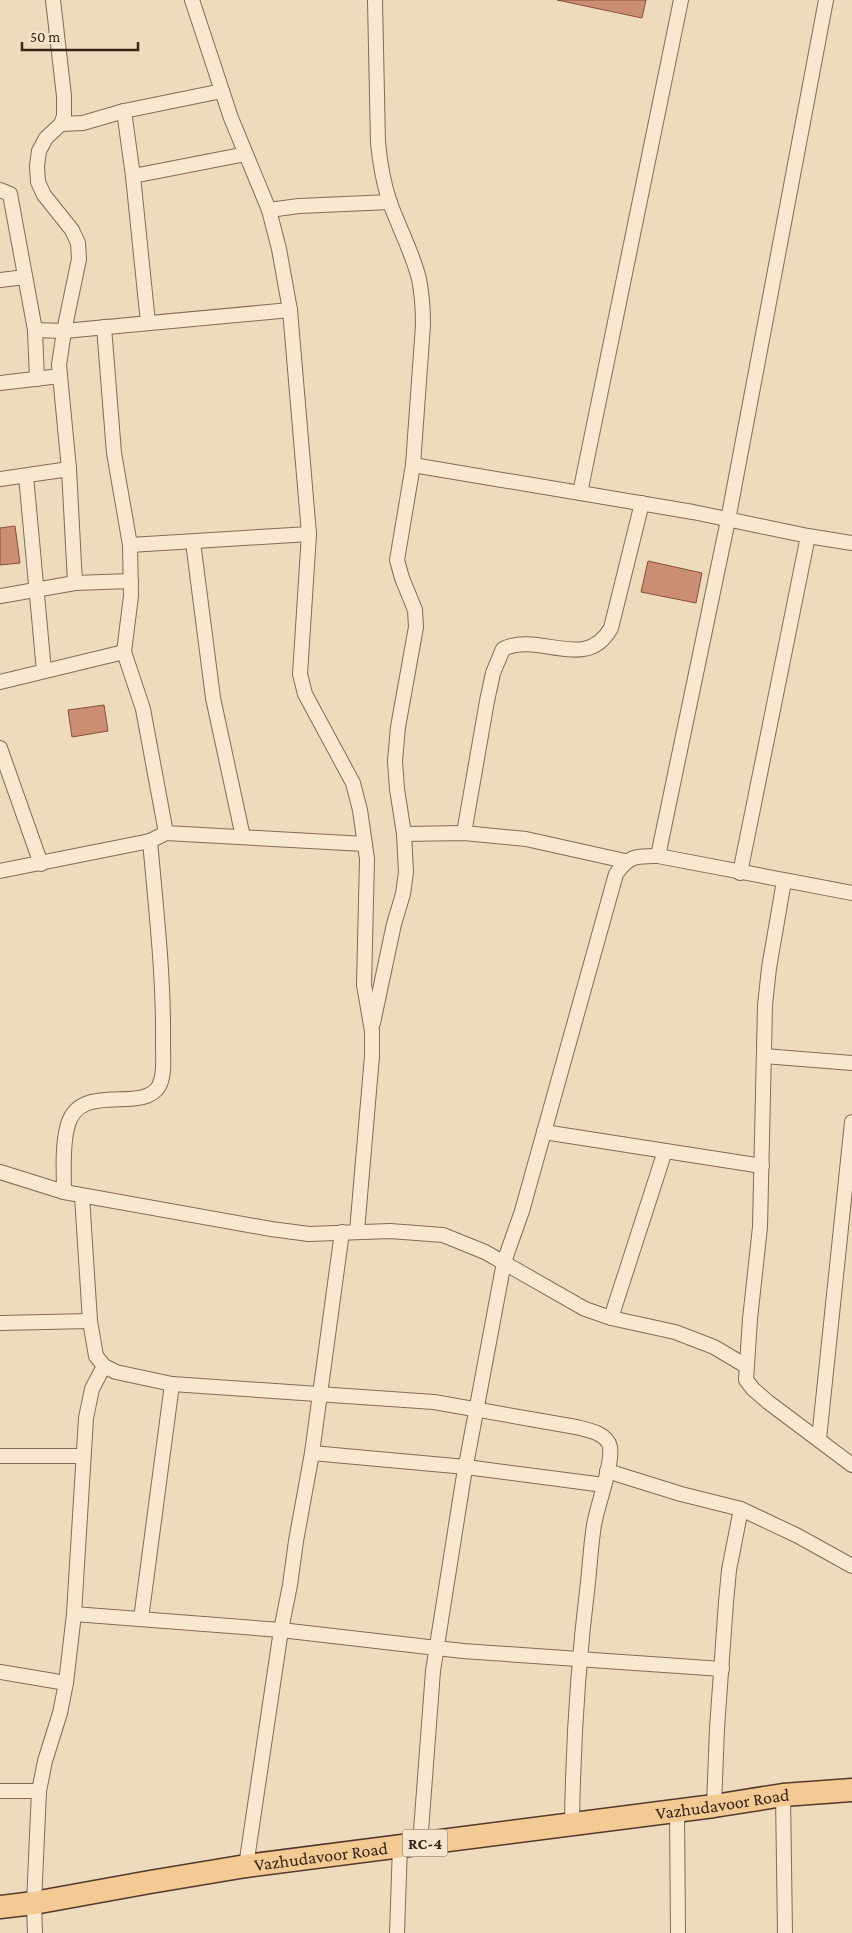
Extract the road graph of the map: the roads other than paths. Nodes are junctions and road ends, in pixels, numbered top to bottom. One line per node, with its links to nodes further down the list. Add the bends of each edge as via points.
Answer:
1 (53, 0): 8 (street, via 64,96)
2 (192, 0): 6 (street)
3 (374, 0): 12 (street, via 378,143)
4 (681, 0): 28 (street)
5 (826, 0): 30 (street)
6 (222, 91): 7 (street); 9 (street)
7 (124, 111): 8 (street); 10 (street)
8 (62, 124): 20 (street, via 46,138 39,151 37,166 38,182 44,195 72,230 78,243 79,259)
9 (246, 154): 10 (street); 13 (street)
10 (133, 176): 17 (street)
11 (0, 190): 14 (street, via 10,194)
12 (390, 202): 13 (street); 24 (street, via 419,279 422,304)
13 (269, 210): 16 (street)
14 (25, 277): 15 (street); 19 (street)
15 (0, 280)
16 (290, 310): 17 (street); 31 (street)
17 (148, 323): 18 (street)
18 (104, 327): 20 (street); 35 (street, via 114,453)
19 (35, 330): 20 (street); 22 (street)
20 (64, 331): 21 (street)
21 (60, 376): 22 (street); 25 (street)
22 (37, 379): 23 (street)
23 (0, 383)
24 (413, 465): 28 (street); 46 (street, via 397,560 415,610 416,627 398,727 396,761)
25 (69, 469): 26 (street); 37 (street)
26 (26, 476): 27 (street); 38 (street)
27 (0, 479)
28 (580, 493): 29 (street)
29 (642, 503): 30 (street); 45 (street, via 611,628 605,639 586,649 570,650 524,643 502,649 487,700)
30 (728, 520): 32 (street); 50 (street)
31 (309, 534): 33 (street); 49 (street, via 300,674 305,694 353,783)
32 (808, 536): 34 (street); 54 (street)
33 (193, 542): 35 (street); 47 (street, via 213,698)
34 (852, 543)
35 (130, 546): 36 (street)
36 (131, 581): 37 (street); 40 (street)
37 (75, 582): 38 (street)
38 (36, 590): 39 (street); 41 (street)
39 (0, 596)
40 (124, 652): 41 (street); 44 (street, via 143,708)
41 (44, 671): 42 (street)
42 (0, 682)
43 (0, 748): 52 (street)
44 (166, 833): 47 (street); 48 (street)
45 (464, 833): 46 (street); 51 (street, via 526,839)
46 (404, 834): 57 (street, via 406,872 403,894)
47 (242, 837): 49 (street)
48 (150, 842): 52 (street); 65 (street, via 163,1010 163,1068 159,1086 153,1093 136,1098 92,1101 77,1109 67,1127)
49 (365, 844): 57 (street, via 364,985)
50 (658, 856): 51 (street, via 639,856); 54 (street)
51 (625, 861): 61 (street, via 616,874)
52 (41, 864): 53 (street)
53 (0, 871)
54 (740, 873): 55 (street)
55 (784, 881): 56 (street); 58 (street, via 769,968)
56 (852, 893)
57 (372, 1031): 67 (street)
58 (764, 1056): 59 (street); 63 (street)
59 (852, 1063)
60 (852, 1122): 78 (street)
61 (544, 1132): 62 (street); 69 (street)
62 (665, 1151): 63 (street); 70 (street)
63 (762, 1166): 74 (street, via 760,1227)
64 (0, 1172): 65 (street)
65 (64, 1192): 66 (street)
66 (82, 1196): 68 (street, via 271,1230 309,1234); 71 (street)
67 (357, 1231): 68 (street); 69 (street, via 442,1235)
68 (342, 1232): 76 (street)
69 (504, 1262): 70 (street, via 585,1309); 77 (street)
70 (611, 1318): 74 (street, via 675,1332 714,1347)
71 (90, 1321): 72 (street); 73 (street, via 96,1356)
72 (0, 1323)
73 (104, 1366): 75 (street, via 116,1372); 81 (street, via 92,1389)
74 (746, 1366): 78 (street, via 746,1380 753,1389)
75 (172, 1384): 76 (street); 88 (street)
76 (320, 1395): 77 (street, via 353,1395); 79 (street)
77 (477, 1408): 83 (street); 84 (street, via 558,1422 597,1433 609,1442 611,1449)
78 (819, 1439): 82 (street)
79 (312, 1454): 83 (street); 89 (street)
80 (0, 1456): 81 (street)
81 (83, 1456): 87 (street)
82 (852, 1465)
83 (466, 1467): 84 (street); 90 (street)
84 (606, 1478): 85 (street); 91 (street, via 594,1524)
85 (741, 1509): 86 (street); 92 (street, via 729,1570)
86 (852, 1566)
87 (74, 1614): 88 (street); 94 (street)
88 (141, 1619): 89 (street)
89 (281, 1630): 90 (street); 103 (street)
90 (436, 1647): 91 (street); 102 (street)
91 (579, 1659): 92 (street); 101 (street)
92 (722, 1669): 99 (street, via 716,1728)
93 (0, 1672): 94 (street)
94 (66, 1683): 97 (street)
95 (852, 1790): 98 (main road, Vazhudavoor Road / RC-4)
96 (0, 1791): 97 (street)
97 (39, 1791): 104 (street)
98 (783, 1795): 99 (main road, Vazhudavoor Road / RC-4); 109 (street)
99 (714, 1806): 100 (main road, Vazhudavoor Road / RC-4)
100 (677, 1810): 101 (main road, Vazhudavoor Road / RC-4); 108 (street)
101 (572, 1824): 102 (main road, Vazhudavoor Road / RC-4)
102 (410, 1845): 103 (main road, Vazhudavoor Road / RC-4); 107 (street)
103 (246, 1866): 104 (main road, Vazhudavoor Road / RC-4)
104 (34, 1903): 105 (main road, Vazhudavoor Road / RC-4); 106 (street)
105 (0, 1907)
106 (35, 1933)
107 (398, 1933)
108 (678, 1933)
109 (785, 1933)

